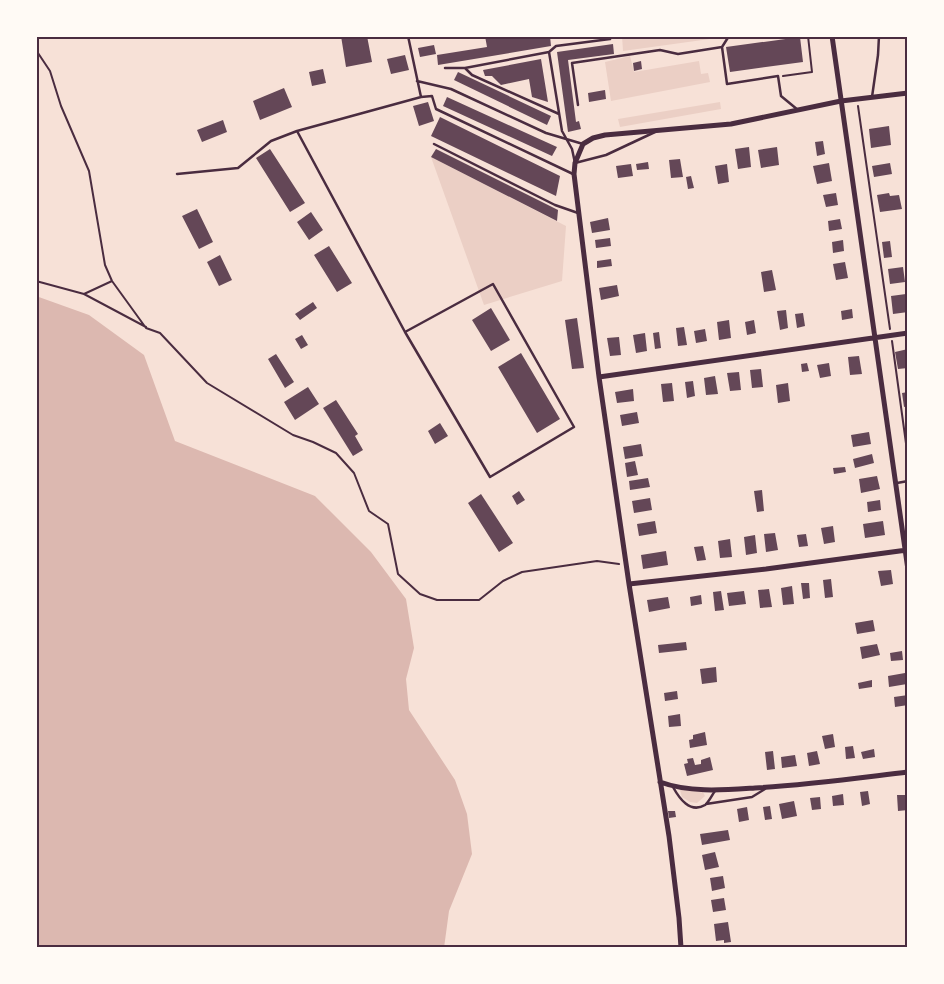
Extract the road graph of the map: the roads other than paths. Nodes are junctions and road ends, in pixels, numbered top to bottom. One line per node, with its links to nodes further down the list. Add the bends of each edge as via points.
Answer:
1 (408, 36): 12 (lane)
2 (575, 36): 7 (lane)
3 (609, 36): 7 (lane, via 610,39)
4 (729, 36): 8 (lane)
5 (832, 36): 16 (street)
6 (879, 36): 15 (lane)
7 (575, 43): 9 (lane, via 556,46)
8 (722, 47): 17 (lane, via 678,54 660,50 572,63); 18 (lane, via 727,84 778,76 781,96)
9 (549, 52): 11 (lane); 19 (lane)
10 (445, 68): 11 (lane)
11 (465, 68): 19 (lane, via 472,75)
12 (417, 82): 14 (lane); 22 (lane, via 451,89)
13 (908, 93): 15 (street)
14 (420, 97): 20 (lane); 27 (lane, via 432,96 436,109)
15 (872, 97): 16 (street)
16 (841, 101): 18 (street); 31 (street)
17 (578, 105)
18 (798, 110): 21 (street, via 731,124)
19 (559, 114): 22 (lane)
20 (297, 131): 26 (lane, via 271,141 238,168); 29 (lane)
21 (656, 132): 24 (street, via 604,135); 25 (lane, via 606,155)
22 (567, 140): 24 (lane); 25 (lane)
23 (434, 144): 28 (lane, via 555,205)
24 (583, 144): 25 (street)
25 (575, 163): 27 (street)
26 (176, 174)
27 (574, 174): 28 (street)
28 (578, 213): 32 (street)
29 (405, 332): 29 (lane, via 490,477 574,427 493,284)
30 (908, 333): 31 (street)
31 (874, 338): 32 (street); 34 (street)
32 (599, 377): 37 (street)
33 (908, 481): 34 (lane)
34 (895, 483): 35 (street)
35 (906, 550): 36 (street); 37 (street)
36 (908, 570)
37 (630, 584): 39 (street)
38 (908, 772): 41 (street)
39 (660, 782): 40 (street); 44 (street, via 680,918)
40 (673, 787): 42 (street); 43 (lane, via 680,800 688,806)
41 (768, 787): 42 (street); 43 (lane, via 752,797)
42 (716, 790): 43 (lane)
43 (706, 804)
44 (681, 948)

